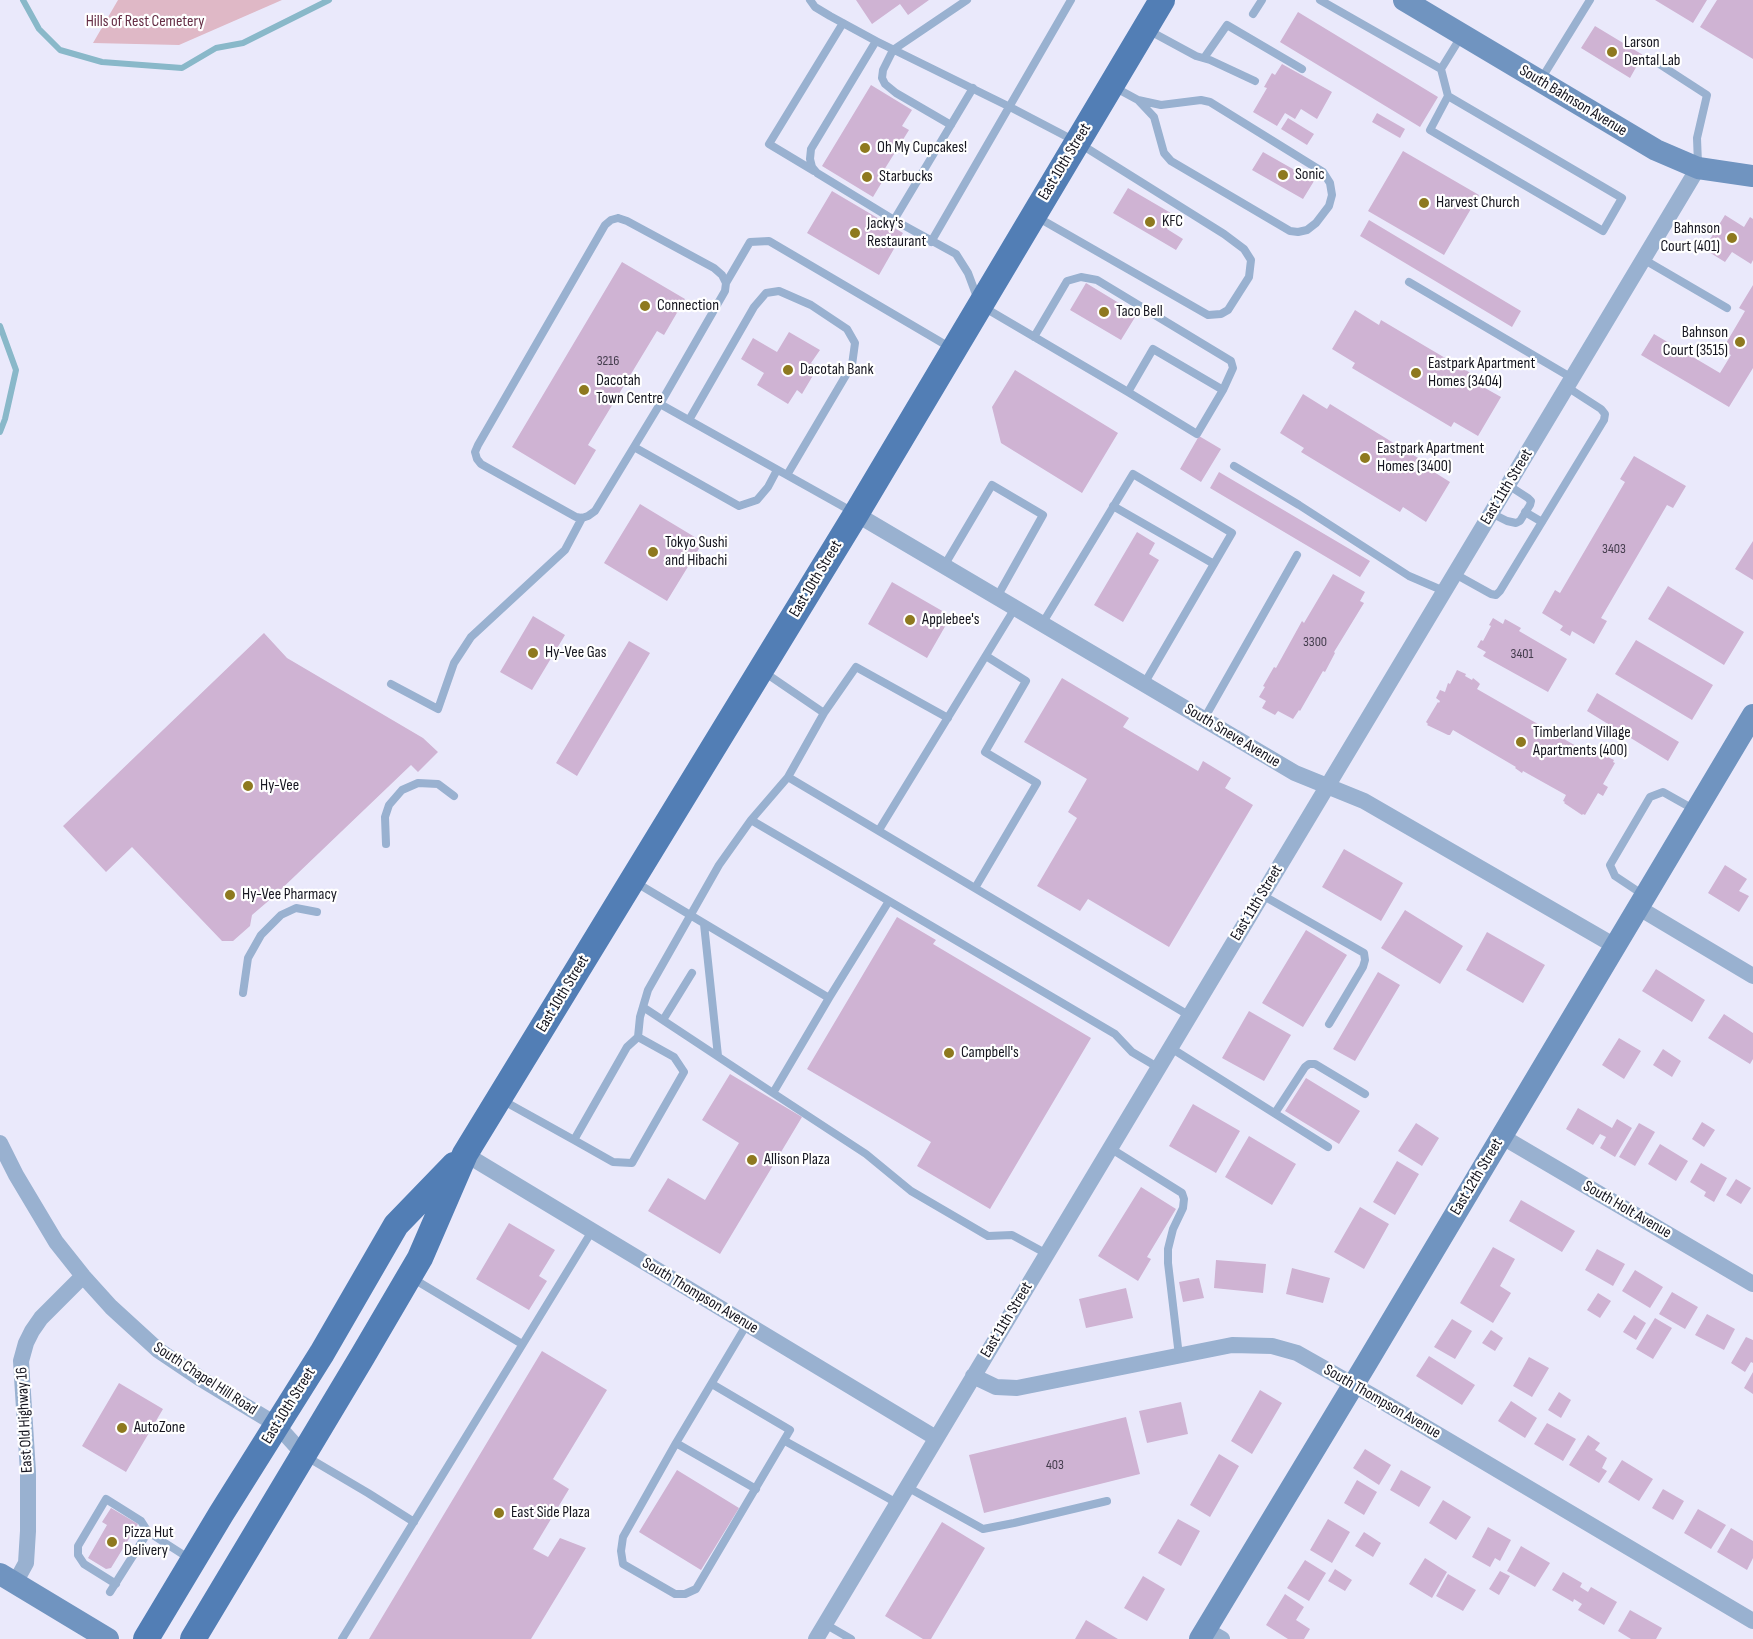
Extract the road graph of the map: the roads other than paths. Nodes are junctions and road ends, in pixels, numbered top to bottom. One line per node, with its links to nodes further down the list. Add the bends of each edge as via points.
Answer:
1 (810, 0): 10 (lane)
2 (967, 0): 14 (lane)
3 (1071, 0): 25 (lane)
4 (1162, 0): 11 (main road, East 10th Street)
5 (1262, 0): 9 (lane)
6 (1320, 0): 18 (lane)
7 (1590, 0): 20 (lane)
8 (1414, 2): 12 (street, South Bahnson Avenue)
9 (1254, 14)
10 (843, 23): 13 (lane); 29 (lane, via 769,144)
11 (1145, 28): 15 (lane); 21 (main road, East 10th Street)
12 (1462, 35): 18 (lane); 20 (street, South Bahnson Avenue)
13 (876, 41): 14 (lane); 29 (lane, via 811,148 810,159)
14 (893, 50): 22 (lane); 26 (lane, via 883,70 885,84)
15 (1204, 58): 17 (lane, via 1227,25); 19 (lane)
16 (1653, 60): 28 (lane, via 1707,95 1697,138)
17 (1302, 69)
18 (1441, 69): 23 (lane)
19 (1255, 81)
20 (1540, 81): 28 (street, South Bahnson Avenue, via 1640,141)
21 (1111, 86): 24 (lane); 27 (main road, East 10th Street)
22 (973, 88): 25 (lane); 26 (lane)
23 (1449, 96): 23 (lane, via 1430,129 1602,231 1622,198)
24 (1138, 100): 24 (lane, via 1154,117 1164,153 1171,160 1290,231 1307,230 1329,206 1330,183 1323,172 1210,102 1161,105)
25 (1010, 106): 27 (lane); 33 (lane)
26 (951, 125): 32 (lane)
27 (1077, 142): 31 (main road, East 10th Street); 31 (lane, via 1244,249 1251,260 1249,278 1228,310 1214,316)
28 (1698, 168): 30 (street, South Bahnson Avenue); 34 (street, East 11th Street)
29 (817, 173): 32 (lane)
30 (1753, 176)
31 (1034, 215): 37 (main road, East 10th Street)
32 (894, 220): 33 (lane)
33 (931, 242): 37 (lane, via 959,258)
34 (1643, 259): 38 (lane); 41 (street, East 11th Street)
35 (1408, 282): 41 (lane)
36 (726, 283): 40 (lane, via 750,242 769,241); 44 (lane); 55 (lane, via 714,268 627,221 618,218 605,225 476,452 481,464)
37 (980, 305): 39 (lane); 40 (main road, East 10th Street)
38 (1727, 308)
39 (1034, 337): 42 (lane, via 1067,281 1081,277 1097,280 1231,361 1233,368); 43 (lane)
40 (954, 350): 54 (main road, East 10th Street)
41 (1569, 382): 50 (street, East 11th Street); 56 (lane, via 1601,409 1604,420)
42 (1223, 390): 43 (lane, via 1153,349); 43 (lane, via 1197,434)
43 (1128, 392)
44 (660, 404): 45 (lane); 46 (lane)
45 (689, 420): 48 (lane); 49 (lane, via 754,307 766,293 779,291 811,305 847,328 855,344 852,366)
46 (634, 447): 48 (lane, via 739,506 757,500); 55 (lane, via 595,511)
47 (1234, 466): 61 (lane, via 1409,576)
48 (777, 470): 49 (lane)
49 (787, 475): 54 (lane)
50 (1508, 485): 52 (lane, via 1531,501); 53 (street, East 11th Street)
51 (1113, 506): 58 (lane); 58 (lane, via 1133,474 1232,532); 64 (lane)
52 (1525, 512): 53 (lane, via 1516,523); 56 (lane)
53 (1491, 513): 60 (street, East 11th Street)
54 (856, 514): 59 (street, South Sneve Avenue); 66 (main road, East 10th Street)
55 (582, 518): 67 (lane, via 565,550 471,637 454,663 438,709)
56 (1542, 522): 60 (lane, via 1496,595)
57 (1297, 555): 72 (lane)
58 (1214, 564): 68 (lane)
59 (944, 566): 62 (street, South Sneve Avenue); 62 (lane, via 992,485 1043,515)
60 (1455, 574): 61 (street, East 11th Street)
61 (1444, 591): 74 (street, East 11th Street)
62 (997, 597): 63 (street, South Sneve Avenue)
63 (1015, 608): 64 (street, South Sneve Avenue); 65 (lane)
64 (1042, 624): 68 (street, South Sneve Avenue)
65 (986, 656): 71 (lane); 81 (lane, via 1026,681 985,752 1036,783)
66 (761, 670): 69 (lane); 80 (main road, East 10th Street)
67 (392, 684)
68 (1144, 684): 72 (street, South Sneve Avenue)
69 (824, 713): 71 (lane, via 856,667); 73 (lane)
70 (1753, 715): 76 (street, East 12th Street)
71 (948, 718): 78 (lane)
72 (1204, 719): 74 (street, South Sneve Avenue, via 1295,773)
73 (788, 777): 77 (lane); 78 (lane)
74 (1327, 786): 82 (street, East 11th Street); 88 (street, South Sneve Avenue, via 1364,801)
75 (454, 796): 79 (lane, via 438,784 418,783 402,790 389,805 385,817)
76 (1696, 811): 84 (street, East 12th Street); 84 (lane, via 1663,792 1650,797 1610,865 1615,876)
77 (751, 820): 83 (lane); 86 (lane)
78 (879, 830): 81 (lane)
79 (386, 844)
80 (633, 880): 86 (lane); 103 (main road, East 10th Street)
81 (975, 888): 94 (lane)
82 (1262, 895): 94 (street, East 11th Street); 96 (lane, via 1364,953 1363,967)
83 (889, 901): 92 (lane); 100 (lane, via 1115,1034 1132,1052)
84 (1642, 902): 88 (street, East 12th Street); 90 (street)
85 (317, 912): 91 (lane, via 296,908 281,915 261,935 248,958)
86 (690, 915): 87 (lane); 93 (lane, via 648,990)
87 (704, 924): 92 (lane); 99 (lane)
88 (1615, 946): 105 (street, East 12th Street)
89 (692, 973): 95 (lane)
90 (1753, 976)
91 (243, 993)
92 (830, 998): 101 (lane)
93 (643, 1007): 95 (lane); 97 (lane)
94 (1190, 1016): 98 (street, East 11th Street)
95 (663, 1020): 99 (lane)
96 (1329, 1024)
97 (638, 1037): 106 (lane, via 627,1047); 106 (lane, via 674,1057 684,1072 632,1163 613,1162)
98 (1171, 1048): 100 (street, East 11th Street); 104 (lane)
99 (718, 1056): 101 (lane)
100 (1159, 1068): 109 (street, East 11th Street)
101 (773, 1093): 112 (lane, via 866,1154 911,1191 988,1236 1012,1235)
102 (1365, 1094): 104 (lane, via 1309,1064)
103 (499, 1098): 106 (lane); 110 (main road, East 10th Street)
104 (1275, 1113): 108 (lane)
105 (1501, 1136): 115 (street, South Holt Avenue); 121 (street, East 12th Street)
106 (574, 1140)
107 (0, 1143): 113 (street, South Chapel Hill Road, via 35,1209)
108 (1328, 1147)
109 (1110, 1148): 112 (street, East 11th Street); 118 (lane, via 1182,1193 1184,1198 1168,1249)
110 (465, 1154): 111 (street, South Thompson Avenue); 114 (main road, East 10th Street); 122 (main road, East 10th Street, via 396,1225)
111 (592, 1231): 116 (street, South Thompson Avenue); 117 (lane)
112 (1047, 1254): 119 (street, East 11th Street)
113 (83, 1276): 122 (street, South Chapel Hill Road, via 125,1322 158,1350); 134 (street, East Old Highway 16, via 41,1318 26,1343 21,1361 28,1532 26,1563)
114 (409, 1276): 117 (lane); 126 (main road, East 10th Street)
115 (1753, 1284)
116 (747, 1324): 120 (lane); 123 (street, South Thompson Avenue)
117 (522, 1344): 131 (lane)
118 (1179, 1356): 119 (street, South Thompson Avenue, via 1017,1388 996,1387); 121 (street, South Thompson Avenue, via 1232,1345 1272,1346 1297,1353)
119 (974, 1376): 123 (street, East 11th Street)
120 (712, 1384): 124 (lane, via 790,1430); 125 (lane)
121 (1354, 1385): 137 (street, South Thompson Avenue); 139 (street, East 12th Street)
122 (277, 1425): 126 (street, South Chapel Hill Road); 133 (main road, East 10th Street)
123 (936, 1438): 127 (street, East 11th Street)
124 (785, 1441): 128 (lane); 130 (lane)
125 (676, 1443): 128 (lane); 128 (lane, via 623,1537 621,1551 623,1564 675,1594 696,1589)
126 (304, 1455): 131 (lane); 142 (main road, East 10th Street)
127 (907, 1487): 129 (lane, via 983,1529); 130 (street, East 11th Street)
128 (756, 1489)
129 (1107, 1501)
130 (897, 1503): 138 (street, East 11th Street)
131 (414, 1522): 143 (lane)
132 (148, 1532): 133 (lane); 135 (lane); 135 (lane, via 141,1521 106,1499 78,1546 78,1556)
133 (193, 1560): 141 (main road, East 10th Street)
134 (7, 1579): 140 (street)
135 (116, 1584): 136 (lane)
136 (110, 1592)
137 (1753, 1621)
138 (825, 1624): 144 (street, East 11th Street); 145 (lane)
139 (1209, 1636)
140 (108, 1639)
141 (146, 1639)
142 (193, 1639)
143 (342, 1639)
144 (816, 1639)
145 (851, 1639)

